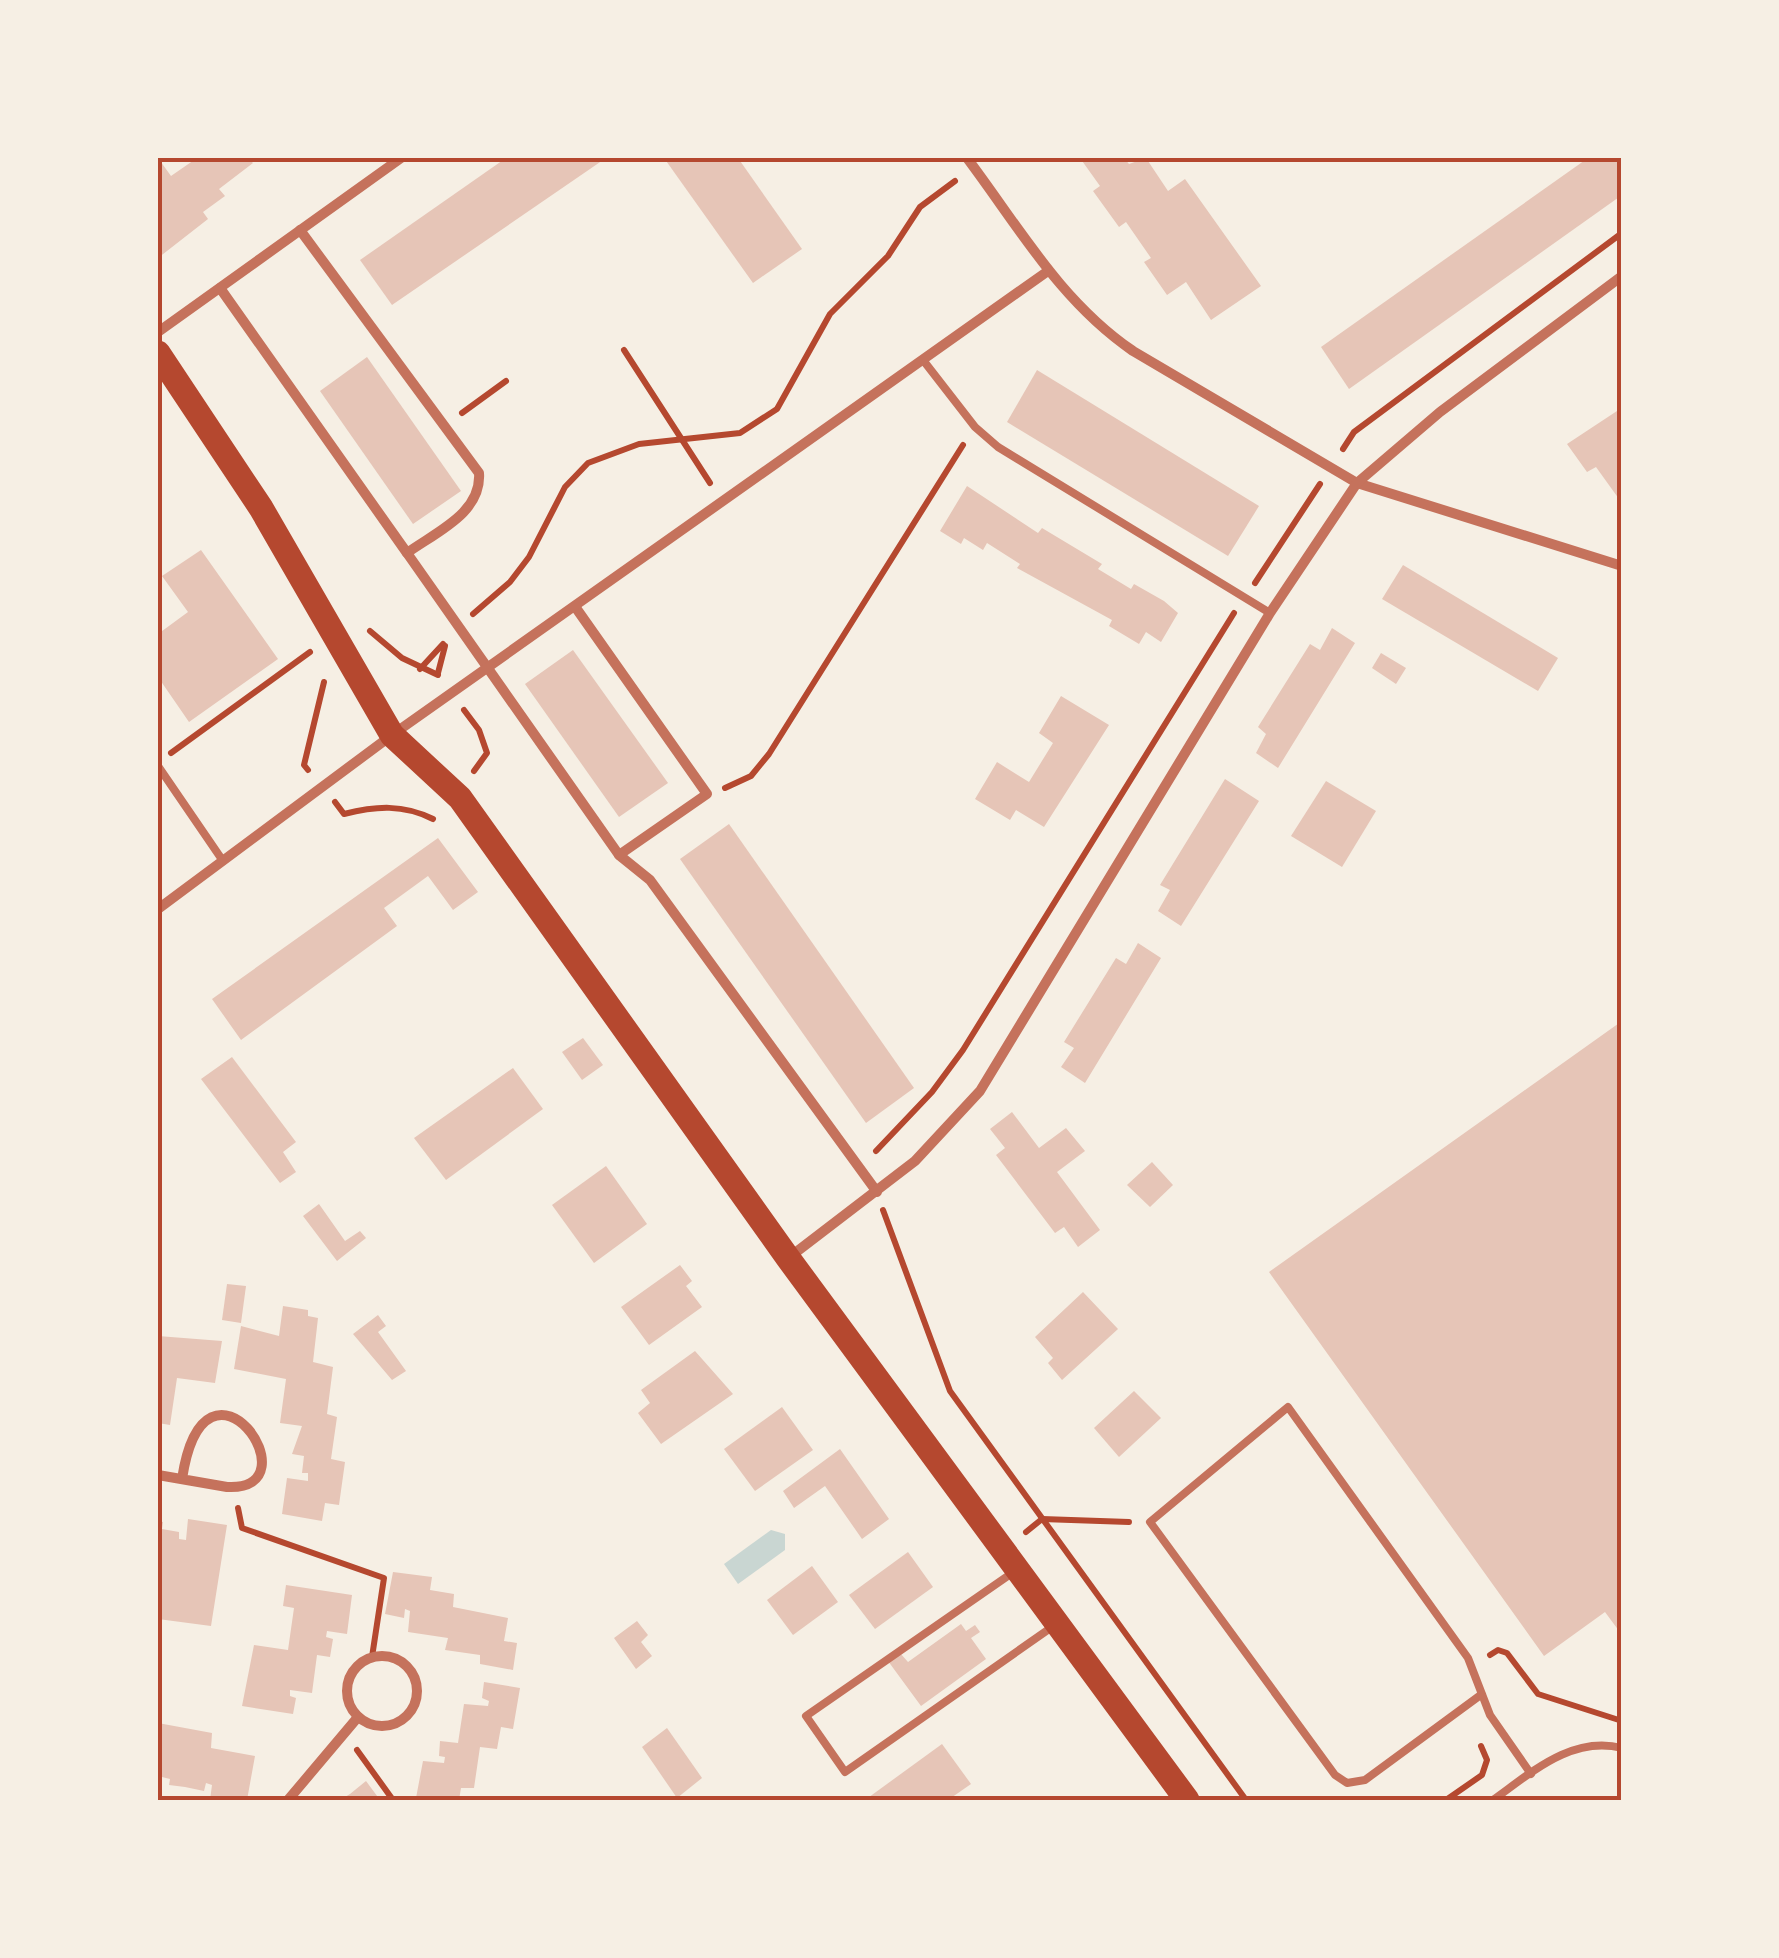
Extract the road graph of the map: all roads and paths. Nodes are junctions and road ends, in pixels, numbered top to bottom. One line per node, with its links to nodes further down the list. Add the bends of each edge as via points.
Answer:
1 (401, 158): 3 (street)
2 (971, 162): 4 (street); 14 (path, via 920,206 888,256 830,314 777,410 740,433)
3 (300, 230): 6 (street); 12 (street)
4 (1048, 271): 10 (street); 15 (street, via 1081,310 1133,352)
5 (1622, 276): 15 (street)
6 (220, 288): 7 (street); 17 (street)
7 (158, 332)
8 (624, 350): 14 (path)
9 (158, 353): 26 (main road, via 261,508)
10 (923, 360): 13 (lane); 16 (street)
11 (506, 381): 12 (path)
12 (444, 426): 17 (street, via 479,473 480,491 470,507)
13 (974, 427): 20 (lane, via 998,448); 28 (path, via 769,754 740,784)
14 (680, 441): 16 (path); 21 (path, via 612,452 575,473 520,569)
15 (1357, 483): 18 (street); 20 (street)
16 (724, 503): 19 (street)
17 (407, 553): 21 (street)
18 (1622, 566)
19 (576, 608): 24 (street); 28 (street)
20 (1270, 613): 32 (street, via 980,1092)
21 (459, 625): 24 (street)
22 (314, 649): 27 (path)
23 (420, 668): 25 (path, via 446,640)
24 (490, 669): 26 (street); 29 (street)
25 (438, 674)
26 (392, 735): 30 (street); 33 (main road, via 460,798)
27 (158, 764): 30 (lane)
28 (707, 794): 29 (street)
29 (619, 855): 32 (street, via 650,880)
30 (224, 861): 31 (street)
31 (158, 909)
32 (876, 1192): 33 (street); 38 (path, via 950,1391)
33 (788, 1258): 39 (main road)
34 (158, 1475): 35 (street)
35 (182, 1479): 36 (street); 36 (street, via 197,1427 218,1417 239,1419 258,1435 262,1459 253,1479)
36 (238, 1487): 42 (path, via 242,1528 384,1578)
37 (1144, 1509): 38 (path, via 1129,1522)
38 (1042, 1519): 39 (path); 52 (path)
39 (1009, 1561): 40 (main road); 40 (lane, via 806,1716 846,1772)
40 (1056, 1624): 51 (main road)
41 (1480, 1648): 43 (path)
42 (372, 1657): 45 (street, via 347,1683); 45 (street, via 404,1663 418,1693 401,1722 378,1727)
43 (1487, 1657)
44 (1482, 1694): 44 (lane, via 1468,1658 1288,1407 1150,1522 1335,1776 1347,1783 1365,1780); 48 (lane)
45 (358, 1717): 46 (street)
46 (344, 1733): 49 (street); 50 (path)
47 (1622, 1748): 48 (lane, via 1588,1745)
48 (1531, 1774): 53 (lane)
49 (288, 1800)
50 (392, 1800)
51 (1187, 1800)
52 (1246, 1800)
53 (1493, 1800)

